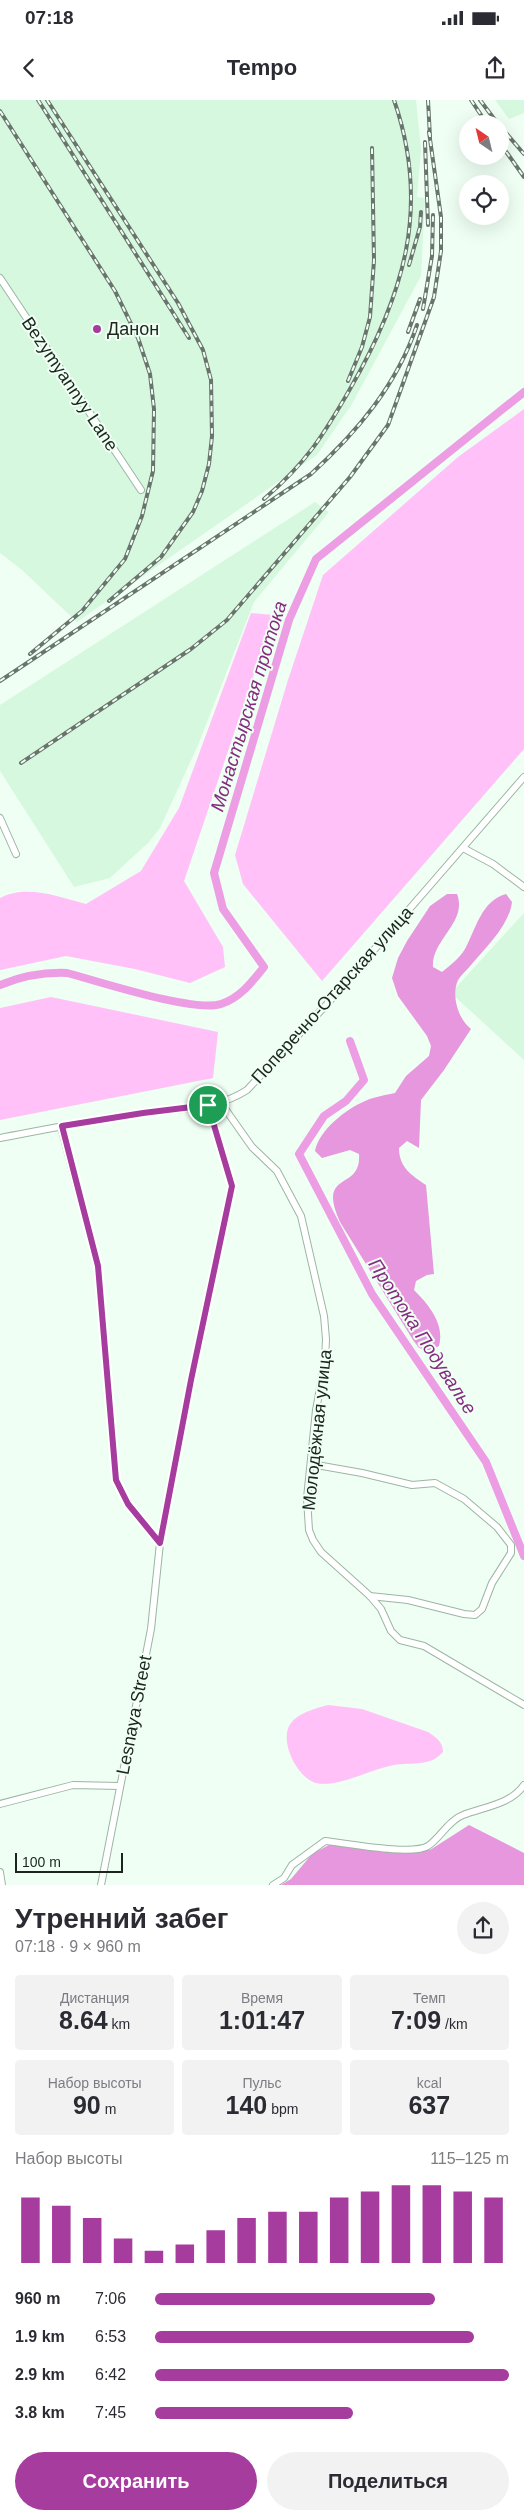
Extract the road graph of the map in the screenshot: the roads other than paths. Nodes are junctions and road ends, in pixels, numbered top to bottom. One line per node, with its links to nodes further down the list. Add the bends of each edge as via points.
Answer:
1 (0, 278): 2 (street, Bezymyannyy Lane)
2 (141, 490)
3 (524, 777): 5 (street, Поперечно-Отарская улица)
4 (0, 818): 6 (street)
5 (463, 848): 7 (street, via 493,864); 8 (street, Поперечно-Отарская улица, via 268,1068 247,1090)
6 (16, 854)
7 (524, 887)
8 (221, 1103): 9 (street, Поперечно-Отарская улица); 12 (street, Молодёжная улица, via 252,1147 277,1171 301,1216 324,1316 326,1339)
9 (208, 1105): 10 (street, Поперечно-Отарская улица); 13 (street, Lesnaya Street, via 232,1186)
10 (62, 1126): 11 (street, Поперечно-Отарская улица); 13 (street, via 98,1266 116,1480 128,1504)
11 (0, 1138)
12 (311, 1464): 14 (street, Молодёжная улица, via 307,1498 309,1530 313,1540 321,1552); 14 (street, via 412,1485 435,1483 464,1499 497,1527 511,1545 511,1553 492,1583 482,1609 475,1615 408,1600)
13 (160, 1543): 16 (street, Lesnaya Street, via 151,1629)
14 (370, 1596): 15 (street, Молодёжная улица, via 400,1640 424,1646)
15 (524, 1705)
16 (120, 1786): 18 (street, via 74,1785); 21 (street, Lesnaya Street)
17 (524, 1786): 22 (street, via 492,1807 460,1816 427,1847 405,1850 325,1841 292,1865 284,1878)
18 (0, 1804)
19 (0, 1872): 20 (street)
20 (2, 1885)
21 (101, 1885)
22 (273, 1885)

